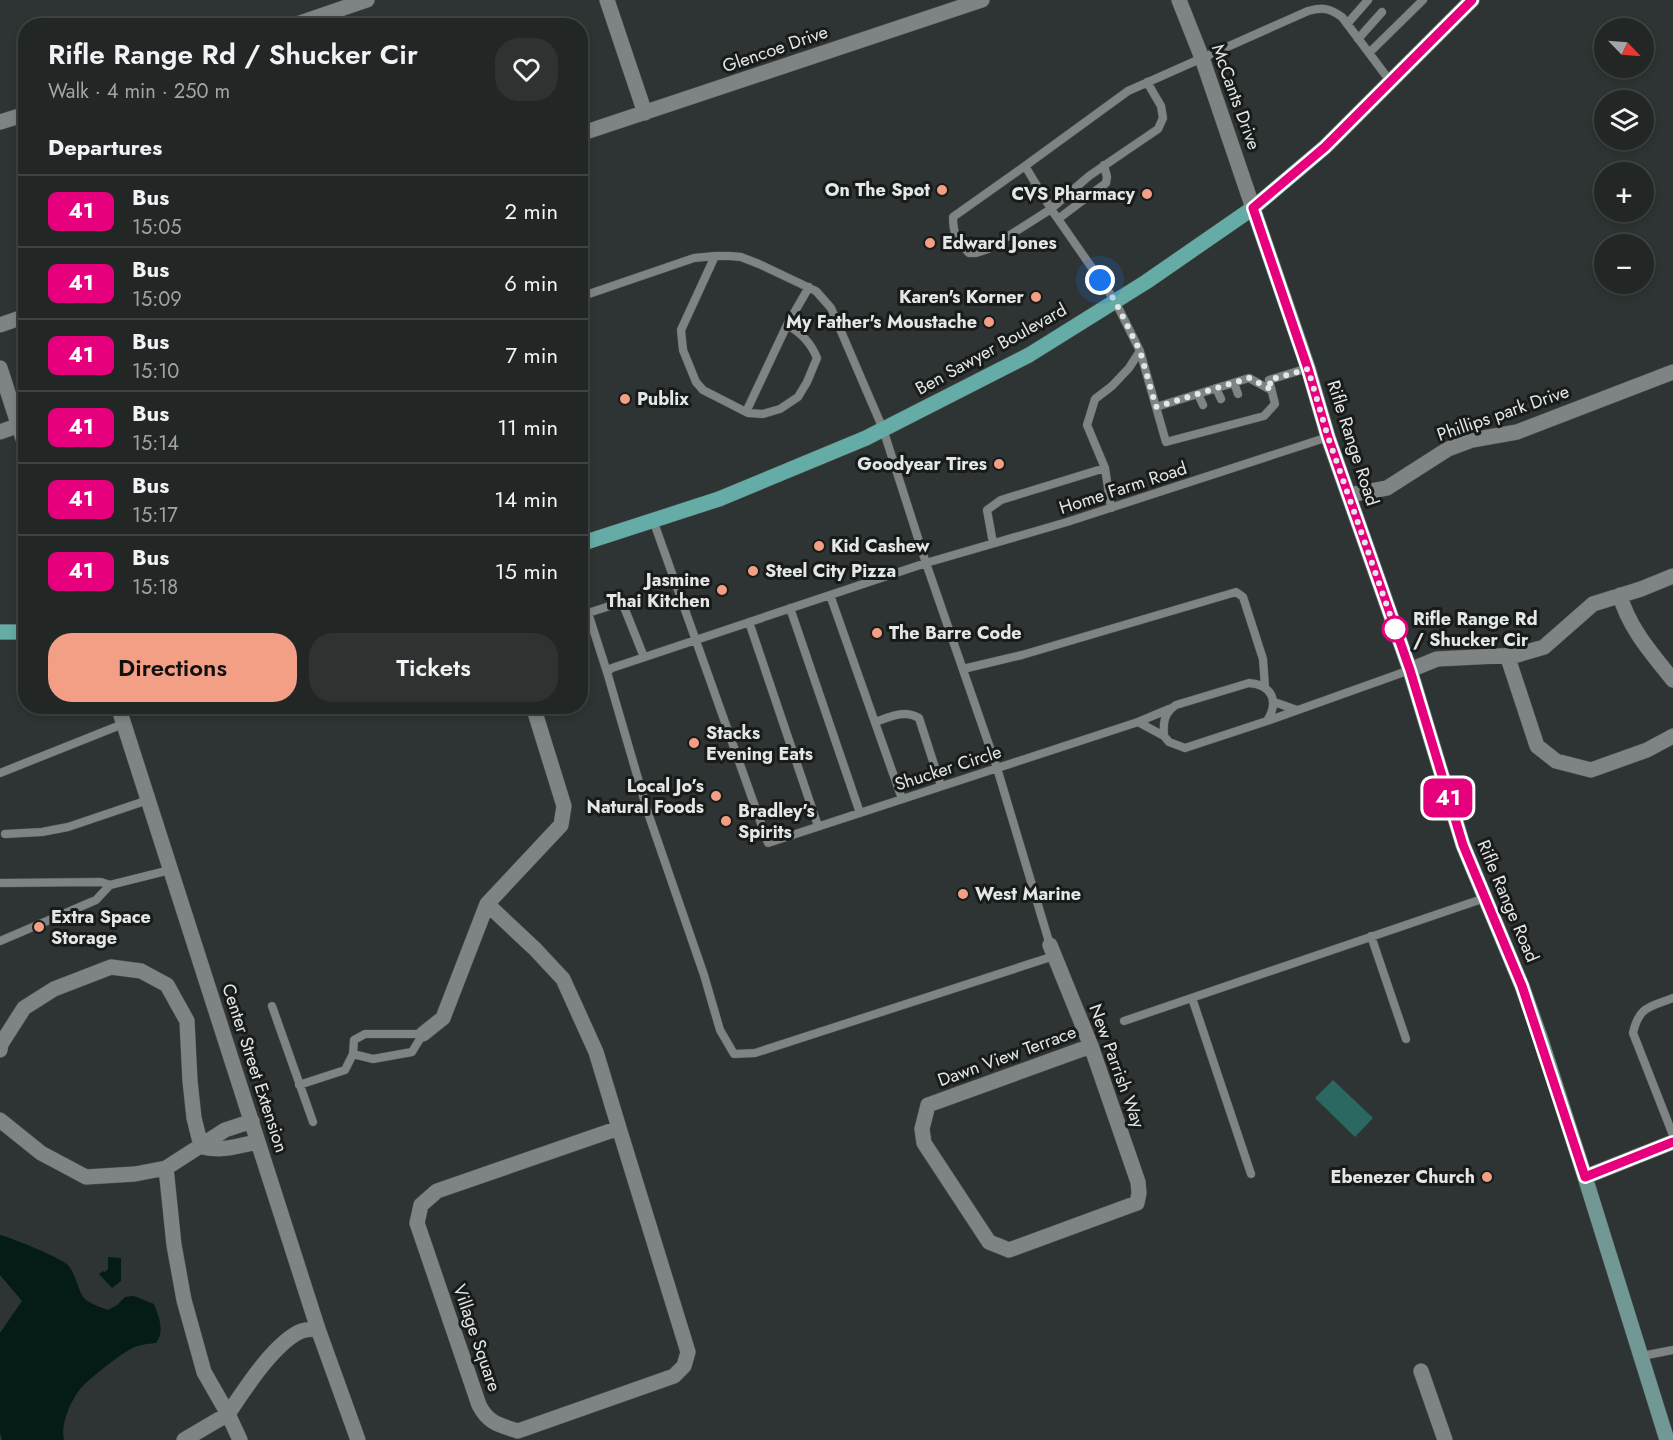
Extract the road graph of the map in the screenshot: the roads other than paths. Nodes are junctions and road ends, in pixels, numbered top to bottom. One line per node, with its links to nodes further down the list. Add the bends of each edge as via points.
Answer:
1 (367, 0): 9 (street)
2 (607, 0): 16 (street)
3 (982, 0): 16 (street, Glencoe Drive)
4 (1179, 0): 13 (street, McCants Drive)
5 (1368, 0): 10 (lane)
6 (1423, 0): 12 (lane)
7 (1472, 0): 14 (main road, Ben Sawyer Boulevard)
8 (1382, 12): 11 (lane)
9 (314, 18)
10 (1347, 24): 11 (lane); 13 (lane, via 1331,9 1308,11)
11 (1358, 39): 12 (lane)
12 (1369, 53): 14 (lane)
13 (1202, 58): 15 (lane); 22 (street, McCants Drive)
14 (1390, 81): 22 (main road, Ben Sawyer Boulevard, via 1325,147)
15 (1147, 82): 20 (lane, via 1161,106 1163,118 1158,129); 21 (lane, via 1128,91)
16 (645, 113): 19 (street, Glencoe Drive)
17 (18, 116): 18 (street)
18 (0, 122)
19 (588, 131)
20 (1104, 165): 23 (lane); 24 (lane, via 1106,183)
21 (1025, 166): 23 (lane); 23 (lane, via 953,217 958,241 969,253 976,253)
22 (1253, 208): 28 (main road, Ben Sawyer Boulevard); 34 (main road, Rifle Range Road)
23 (1051, 209): 24 (lane)
24 (1058, 219): 28 (lane)
25 (715, 256): 26 (lane, via 741,257); 27 (lane, via 694,258); 46 (lane, via 681,330 683,350 703,390)
26 (809, 287): 31 (lane); 48 (lane, via 831,308)
27 (588, 294)
28 (1115, 301): 32 (lane); 48 (main road, Ben Sawyer Boulevard, via 1029,355)
29 (18, 319): 30 (street)
30 (0, 325)
31 (787, 325): 46 (lane); 46 (lane, via 812,345 817,358 807,382 798,397 780,409 763,414)
32 (1140, 351): 44 (lane); 51 (lane, via 1129,368 1095,399 1087,425)
33 (0, 368): 47 (street)
34 (1308, 369): 38 (lane, via 1269,380); 50 (main road, Rifle Range Road)
35 (1673, 372): 52 (street, Phillips park Drive, via 1517,432 1448,449 1387,488)
36 (1234, 383): 37 (lane); 38 (lane, via 1249,378); 40 (lane)
37 (1216, 388): 39 (lane); 41 (lane)
38 (1272, 390): 44 (lane, via 1275,404 1264,416 1245,416 1166,442)
39 (1198, 394): 42 (lane); 43 (lane)
40 (1239, 394)
41 (1221, 399)
42 (1176, 401): 44 (lane); 45 (lane)
43 (1203, 405)
44 (1156, 407)
45 (1180, 411)
46 (746, 412)
47 (17, 426): 49 (street)
48 (883, 429): 54 (main road, Ben Sawyer Boulevard, via 719,499); 57 (lane)
49 (0, 432)
50 (1328, 437): 52 (main road, Rifle Range Road); 53 (lane, Home Farm Road)
51 (1105, 468): 53 (lane); 56 (lane, via 1000,500 987,510)
52 (1349, 495): 69 (main road, Rifle Range Road)
53 (1111, 508): 56 (lane, Home Farm Road)
54 (653, 520): 55 (main road, Ben Sawyer Boulevard); 65 (lane)
55 (588, 541)
56 (993, 543): 57 (lane, Home Farm Road)
57 (926, 563): 59 (lane, Home Farm Road); 68 (lane)
58 (1673, 576): 60 (street)
59 (830, 595): 61 (lane, Home Farm Road); 79 (lane)
60 (1620, 595): 66 (street, via 1593,604 1544,647); 71 (street, via 1624,611)
61 (790, 608): 62 (lane, Home Farm Road); 89 (lane)
62 (749, 622): 65 (lane, Home Farm Road); 90 (lane)
63 (0, 632): 64 (main road)
64 (18, 632)
65 (696, 640): 67 (lane, Home Farm Road); 90 (lane, Shucker Circle, via 768,843)
66 (1507, 655): 69 (street, via 1437,659); 83 (street, via 1537,746 1556,761 1591,770)
67 (644, 657): 70 (lane, Home Farm Road); 70 (lane, via 622,602 588,613)
68 (963, 669): 72 (lane, via 1236,592 1243,597 1263,659); 84 (lane)
69 (1410, 670): 75 (lane); 95 (main road, Rifle Range Road, via 1463,845)
70 (607, 672): 99 (lane, via 648,813 720,1030 735,1054 755,1053)
71 (1673, 680)
72 (1265, 687): 73 (lane); 74 (lane, Shucker Circle, via 1249,683)
73 (1274, 702): 75 (lane); 78 (lane)
74 (1170, 709): 80 (lane, Shucker Circle); 82 (lane, via 1165,716)
75 (1297, 710): 78 (lane)
76 (120, 714): 81 (street, Center Street Extension)
77 (535, 714): 96 (street, via 564,806 561,825)
78 (1267, 721): 82 (lane, via 1185,748)
79 (875, 722): 86 (lane, via 904,713 919,718); 87 (lane)
80 (1138, 722): 82 (lane); 84 (lane, Shucker Circle)
81 (123, 724): 85 (lane); 88 (street, Center Street Extension)
82 (1164, 736)
83 (1673, 736)
84 (997, 768): 86 (lane, Shucker Circle); 99 (lane)
85 (0, 773)
86 (940, 786): 87 (lane, Shucker Circle)
87 (902, 799): 89 (lane, Shucker Circle)
88 (148, 800): 91 (lane, via 68,827); 92 (street, Center Street Extension)
89 (860, 813): 90 (lane, Shucker Circle)
90 (818, 826)
91 (5, 834)
92 (171, 870): 94 (lane); 111 (street, Center Street Extension)
93 (0, 883): 94 (lane)
94 (110, 885): 98 (lane, via 96,900)
95 (1485, 898): 97 (lane); 120 (main road, Rifle Range Road, via 1522,986)
96 (487, 904): 104 (street, via 443,1018); 113 (street, Village Square, via 562,979 596,1052)
97 (1371, 936): 100 (lane); 105 (lane)
98 (0, 941)
99 (1052, 950): 106 (street, New Parrish Way)
100 (1192, 998): 103 (lane); 119 (lane)
101 (1673, 998): 114 (lane, via 1643,1010 1633,1033)
102 (272, 1006): 109 (lane)
103 (1124, 1021)
104 (423, 1034): 108 (lane, via 412,1052 373,1059); 108 (lane, via 365,1034 354,1040)
105 (1406, 1039)
106 (1091, 1046): 121 (street, New Parrish Way, via 1138,1182); 121 (street, Dawn View Terrace, via 928,1105 922,1130 924,1143 988,1242 1009,1250)
107 (0, 1050): 117 (street, via 24,1008 54,989 111,967 141,971 167,985 187,1021 194,1118)
108 (353, 1054): 109 (lane, via 345,1070)
109 (299, 1085): 112 (lane)
110 (0, 1120): 118 (street, via 41,1153 86,1177)
111 (252, 1121): 115 (street, Center Street Extension); 117 (street, via 225,1130)
112 (313, 1122)
113 (619, 1128): 113 (street, Village Square, via 688,1352 684,1366 674,1376 518,1431 501,1426 486,1418 479,1405 417,1222 422,1205 437,1191)
114 (1673, 1135)
115 (258, 1142): 117 (street, via 210,1150); 122 (street, Center Street Extension)
116 (1673, 1142): 120 (street)
117 (201, 1146): 118 (street)
118 (166, 1168): 126 (street, via 184,1300 204,1372)
119 (1251, 1174)
120 (1585, 1177): 124 (main road, Rifle Range Road)
121 (1137, 1203)
122 (318, 1329): 126 (street, via 301,1331 283,1343); 129 (street, Center Street Extension)
123 (1673, 1350): 124 (lane)
124 (1642, 1356): 131 (main road, Rifle Range Road)
125 (1421, 1371): 130 (street)
126 (228, 1414): 127 (street); 128 (street)
127 (184, 1440)
128 (240, 1440)
129 (358, 1440)
130 (1444, 1440)
131 (1667, 1440)

